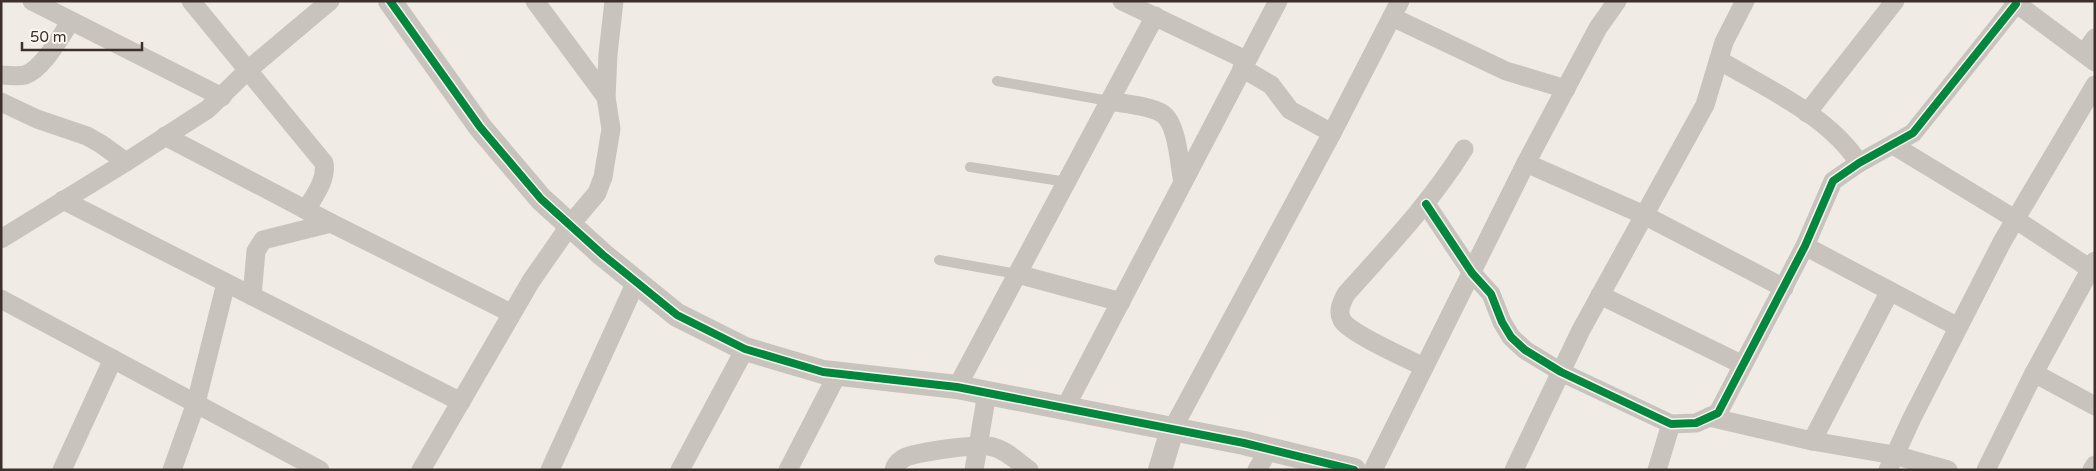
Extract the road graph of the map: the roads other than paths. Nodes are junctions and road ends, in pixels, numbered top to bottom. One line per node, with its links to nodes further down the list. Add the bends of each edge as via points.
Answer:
1 (32, 1): 15 (street)
2 (191, 1): 19 (street)
3 (330, 1): 19 (street)
4 (535, 1): 25 (street)
5 (614, 1): 25 (street)
6 (1122, 1): 14 (street)
7 (1278, 1): 18 (street)
8 (1617, 1): 23 (street, via 1598,28)
9 (1745, 1): 17 (street, via 1724,42)
10 (1895, 1): 28 (street)
11 (2015, 2): 16 (street); 31 (street, via 1913,133)
12 (397, 5): 45 (street, via 480,127 541,199)
13 (1396, 9): 23 (street, via 1506,71); 29 (street)
14 (1155, 16): 18 (street); 27 (street)
15 (71, 21): 20 (street, via 40,65 31,72 22,76); 24 (street)
16 (2091, 51)
17 (1719, 60): 28 (street); 42 (street, via 1705,105)
18 (1244, 64): 29 (street, via 1271,85 1290,110); 38 (street)
19 (248, 70): 24 (street); 41 (street, via 324,163 326,170 322,181)
20 (1, 75)
21 (997, 81): 27 (lane)
22 (2095, 84): 43 (street)
23 (1566, 89): 34 (street)
24 (222, 97): 30 (street)
25 (606, 97): 45 (street, via 611,129 604,177 597,193)
26 (1, 102): 33 (street, via 87,136)
27 (1109, 102): 37 (street); 38 (street, via 1155,110 1168,119 1173,128)
28 (1807, 114): 35 (street, via 1845,146)
29 (1332, 134): 77 (street)
30 (165, 136): 33 (street); 41 (street)
31 (1893, 145): 35 (street); 43 (street)
32 (1464, 149): 40 (street)
33 (126, 162): 39 (street)
34 (1526, 163): 42 (street); 50 (street)
35 (1859, 164): 47 (street, via 1833,181)
36 (970, 167): 37 (lane)
37 (1067, 182): 51 (street)
38 (1183, 182): 59 (street)
39 (63, 200): 46 (street); 53 (street)
40 (1426, 204): 50 (street); 65 (street, via 1346,294 1340,310 1341,319 1353,330)
41 (306, 210): 44 (street)
42 (1644, 215): 54 (street); 56 (street)
43 (2015, 219): 49 (street); 61 (street)
44 (331, 223): 57 (street, via 263,240 256,251); 60 (street)
45 (570, 225): 52 (street); 60 (street)
46 (2, 237)
47 (1806, 246): 54 (street); 55 (street)
48 (939, 260): 51 (lane)
49 (2093, 267): 68 (street)
50 (1472, 273): 65 (street); 66 (street, via 1491,294 1511,337 1525,350)
51 (1017, 274): 59 (street); 69 (street)
52 (636, 282): 62 (street, via 677,315); 88 (street)
53 (226, 283): 57 (street); 72 (street)
54 (1784, 288): 64 (street)
55 (1890, 291): 61 (street); 78 (street)
56 (1600, 295): 64 (street); 66 (street)
57 (252, 296): 71 (street)
58 (1, 299): 63 (street)
59 (1121, 302): 74 (street)
60 (511, 313): 71 (street)
61 (1958, 327): 82 (street)
62 (745, 349): 67 (street, via 823,372); 89 (street)
63 (113, 359): 72 (street); 84 (street)
64 (1743, 365): 75 (street, via 1718,413)
65 (1424, 366): 97 (street)
66 (1561, 372): 76 (street); 98 (street)
67 (838, 373): 69 (street); 90 (street)
68 (2034, 373): 73 (street); 101 (street)
69 (957, 387): 70 (street)
70 (988, 393): 74 (street); 79 (street)
71 (461, 402): 87 (street)
72 (196, 403): 81 (street); 85 (street)
73 (2095, 406)
74 (1065, 408): 77 (street)
75 (1709, 417): 76 (street, via 1696,423); 78 (street)
76 (1671, 424): 99 (street)
77 (1172, 430): 80 (street); 94 (street)
78 (1812, 440): 82 (street)
79 (978, 445): 91 (street, via 904,458); 92 (street); 93 (street, via 1001,450)
80 (1269, 449): 95 (street); 96 (street)
81 (289, 462): 86 (street)
82 (1891, 463): 100 (street)
83 (2095, 465): 102 (street)
84 (62, 470)
85 (172, 470)
86 (320, 470)
87 (421, 470)
88 (550, 470)
89 (680, 470)
90 (788, 470)
91 (894, 470)
92 (974, 470)
93 (1029, 470)
94 (1160, 470)
95 (1257, 470)
96 (1354, 470)
97 (1372, 470)
98 (1514, 470)
99 (1657, 470)
100 (1948, 470)
101 (1986, 470)
102 (2092, 470)

